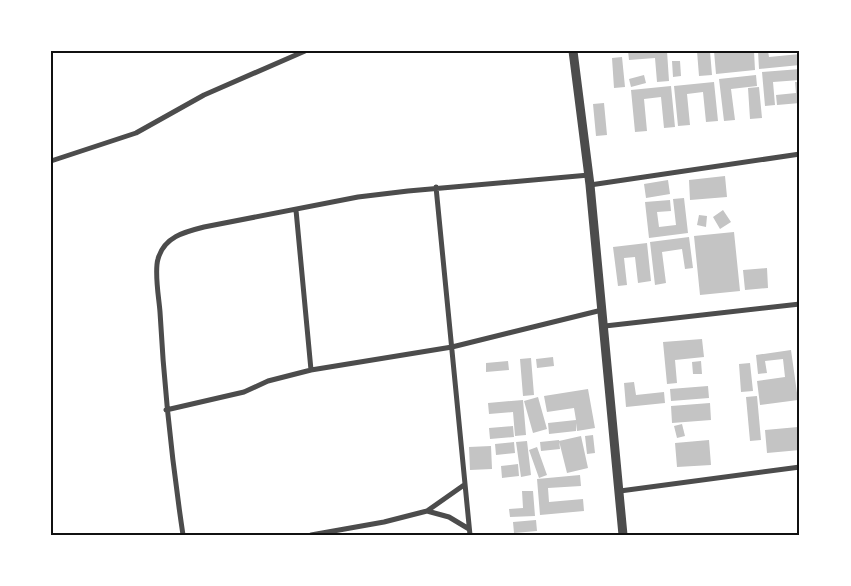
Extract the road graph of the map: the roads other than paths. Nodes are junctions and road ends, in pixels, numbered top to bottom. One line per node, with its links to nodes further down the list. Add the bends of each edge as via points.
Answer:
1 (305, 51): 4 (street, via 204,95 136,133)
2 (573, 51): 5 (street)
3 (800, 154): 6 (street)
4 (51, 161)
5 (589, 175): 6 (street); 7 (street)
6 (590, 185): 10 (street)
7 (436, 188): 8 (street); 12 (street)
8 (296, 210): 13 (street); 14 (street, via 182,232 166,243 157,260)
9 (800, 304): 11 (street)
10 (602, 310): 11 (street); 12 (street)
11 (604, 326): 17 (street)
12 (452, 347): 13 (street); 16 (street)
13 (311, 370): 14 (street, via 268,381 244,392)
14 (166, 410): 20 (street)
15 (800, 467): 17 (street)
16 (464, 485): 18 (street); 19 (street)
17 (620, 490): 22 (street)
18 (427, 511): 19 (street, via 449,517); 21 (street)
19 (470, 532)
20 (183, 535)
21 (311, 535)
22 (623, 535)

